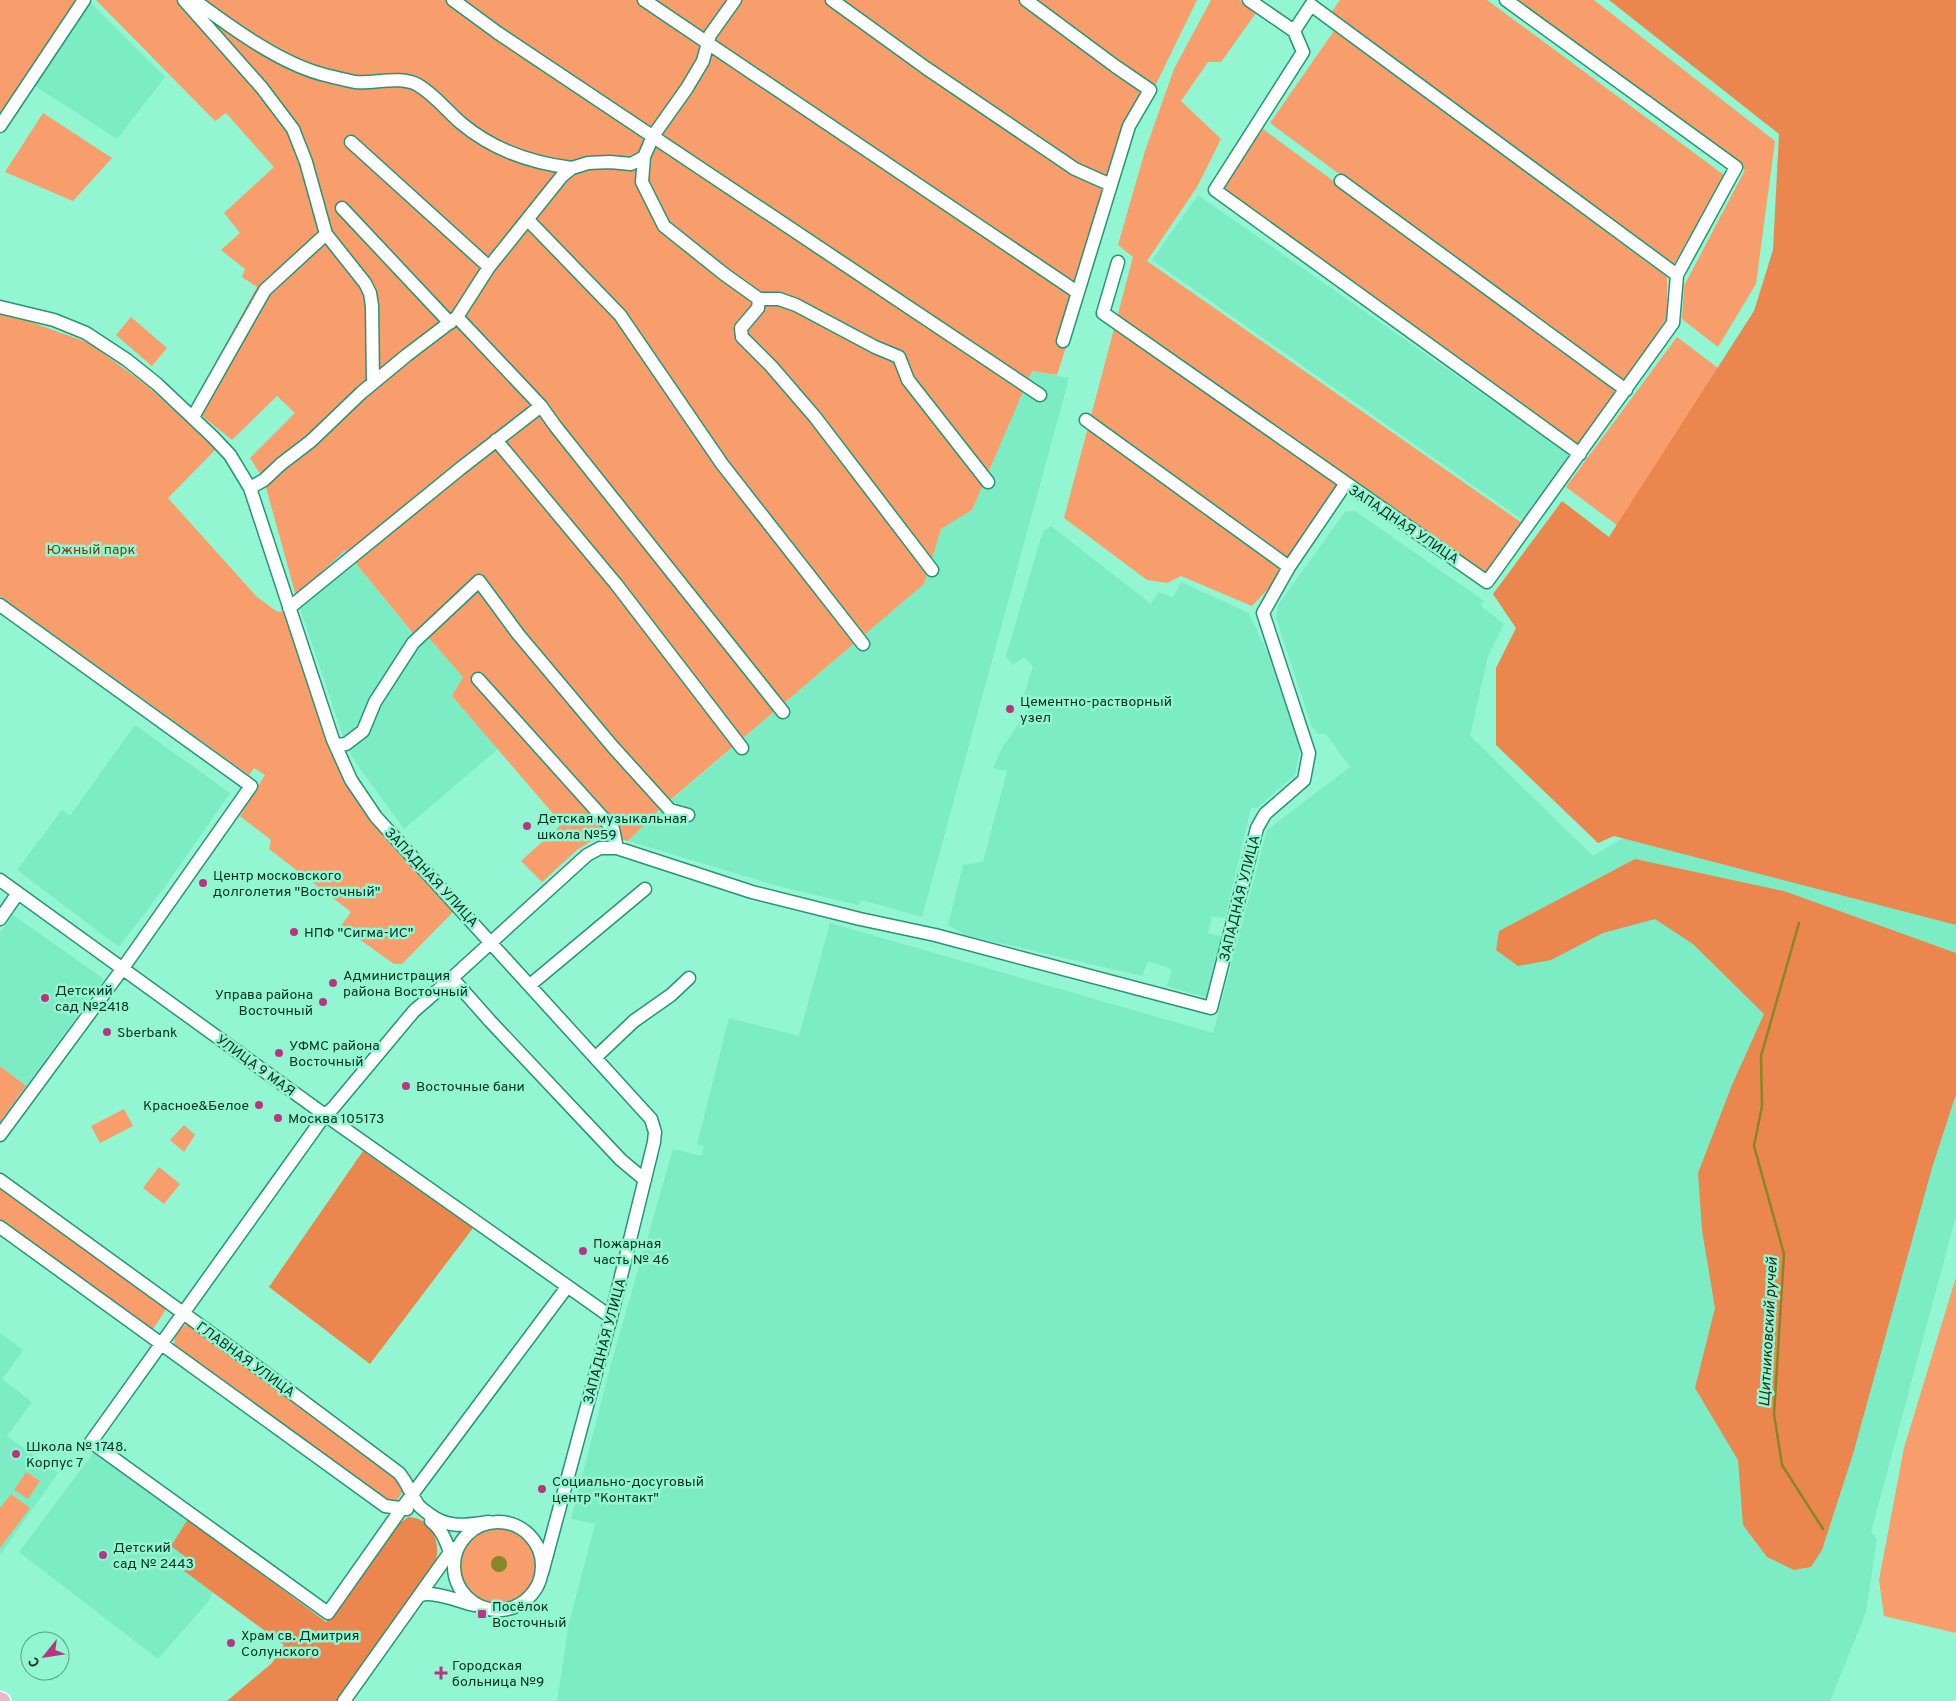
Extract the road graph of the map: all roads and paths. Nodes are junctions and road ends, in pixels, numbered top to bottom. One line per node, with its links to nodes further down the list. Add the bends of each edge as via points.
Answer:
1 (84, 0): 14 (street)
2 (184, 0): 23 (street, via 262,88 293,129 306,162)
3 (194, 0): 18 (street, via 234,29 300,67 355,82 400,80 417,84 463,125 487,140 515,155)
4 (453, 0): 15 (street)
5 (644, 0): 13 (street)
6 (735, 0): 13 (street, via 710,35)
7 (832, 0): 20 (street, via 1075,169)
8 (1026, 0): 20 (street, via 1150,90 1129,126)
9 (1249, 0): 12 (street)
10 (1506, 0): 26 (street, via 1736,167)
11 (1313, 2): 12 (street); 26 (street)
12 (1294, 31): 39 (street, via 1304,52 1215,190)
13 (708, 44): 15 (street, via 687,88); 27 (street)
14 (0, 126)
15 (653, 136): 17 (street); 34 (street)
16 (351, 142): 25 (street)
17 (644, 157): 18 (street, via 630,164 588,163); 28 (street, via 642,182 664,226)
18 (572, 168): 22 (street)
19 (1341, 181): 33 (street)
20 (1111, 185): 27 (street)
21 (342, 208): 30 (street)
22 (528, 220): 25 (street); 47 (street, via 620,315 722,464)
23 (326, 234): 32 (street, via 370,293); 36 (street, via 265,290)
24 (1118, 262): 41 (street, via 1103,313)
25 (489, 267): 30 (street)
26 (1677, 275): 33 (street, via 1673,323)
27 (1077, 292): 31 (street)
28 (759, 299): 40 (street, via 779,299 796,305 899,358 908,380); 44 (street, via 758,308 741,328 742,337 815,417)
29 (0, 307): 36 (street, ЗАПАДНАЯ УЛИЦА, via 54,320 86,333 127,360)
30 (453, 320): 32 (street); 35 (street)
31 (1063, 342)
32 (373, 384): 42 (street, via 311,441)
33 (1626, 390): 39 (street)
34 (1040, 395)
35 (541, 406): 38 (street); 49 (street)
36 (193, 417): 42 (street, ЗАПАДНАЯ УЛИЦА, via 230,455)
37 (1086, 420): 43 (street)
38 (496, 440): 46 (street); 51 (street, via 616,584)
39 (1580, 454): 41 (street, ЗАПАДНАЯ УЛИЦА, via 1487,582)
40 (988, 482)
41 (1346, 483): 43 (street, ЗАПАДНАЯ УЛИЦА)
42 (250, 488): 46 (street, ЗАПАДНАЯ УЛИЦА)
43 (1289, 567): 53 (street, ЗАПАДНАЯ УЛИЦА, via 1263,613 1309,753 1304,780 1265,814 1257,828 1211,1008 936,935 752,892)
44 (932, 570)
45 (0, 605): 59 (street, via 251,786)
46 (289, 608): 50 (street, ЗАПАДНАЯ УЛИЦА)
47 (863, 644)
48 (478, 679): 53 (street, via 613,829)
49 (783, 712)
50 (336, 745): 52 (street, via 346,744 363,731 376,702 413,643 479,581 518,634 613,747 670,810); 58 (street, ЗАПАДНАЯ УЛИЦА, via 351,780 376,816)
51 (742, 748)
52 (688, 815)
53 (617, 848): 58 (street, via 600,848 587,855)
54 (0, 880): 56 (street, УЛИЦА 9 МАЯ)
55 (644, 889): 62 (street)
56 (18, 893): 57 (street); 59 (street, УЛИЦА 9 МАЯ)
57 (0, 918)
58 (491, 942): 60 (street); 62 (street, ЗАПАДНАЯ УЛИЦА)
59 (123, 968): 64 (street, УЛИЦА 9 МАЯ); 65 (street)
60 (452, 978): 64 (street, via 414,1011); 67 (street, via 621,1160)
61 (689, 978): 63 (street, via 634,1021)
62 (530, 985): 63 (street, ЗАПАДНАЯ УЛИЦА)
63 (596, 1057): 67 (street, ЗАПАДНАЯ УЛИЦА, via 651,1119 655,1132)
64 (325, 1115): 69 (street, УЛИЦА 9 МАЯ); 70 (street)
65 (0, 1135)
66 (0, 1180): 70 (street, ГЛАВНАЯ УЛИЦА)
67 (645, 1180): 71 (street, ЗАПАДНАЯ УЛИЦА)
68 (0, 1227): 72 (street)
69 (567, 1287): 71 (street, УЛИЦА 9 МАЯ); 73 (street)
70 (183, 1312): 72 (street); 73 (street, ГЛАВНАЯ УЛИЦА, via 399,1473)
71 (611, 1317): 77 (street, ЗАПАДНАЯ УЛИЦА)
72 (160, 1343): 74 (street, via 385,1506); 74 (street, via 91,1442 328,1613)
73 (413, 1495): 74 (street); 75 (street, ГЛАВНАЯ УЛИЦА, via 421,1508 441,1522 465,1525)
74 (402, 1508): 78 (street, via 420,1512 438,1526)
75 (489, 1522): 76 (street); 78 (street, via 467,1534)
76 (517, 1526): 77 (street); 79 (street, via 536,1542)
77 (552, 1533): 79 (street, ЗАПАДНАЯ УЛИЦА)
78 (452, 1558): 80 (street); 81 (street, via 460,1588)
79 (542, 1573): 81 (street, via 535,1591 521,1604 503,1610)
80 (419, 1596): 81 (street, via 432,1594); 82 (street)
81 (481, 1607)
82 (344, 1701)

